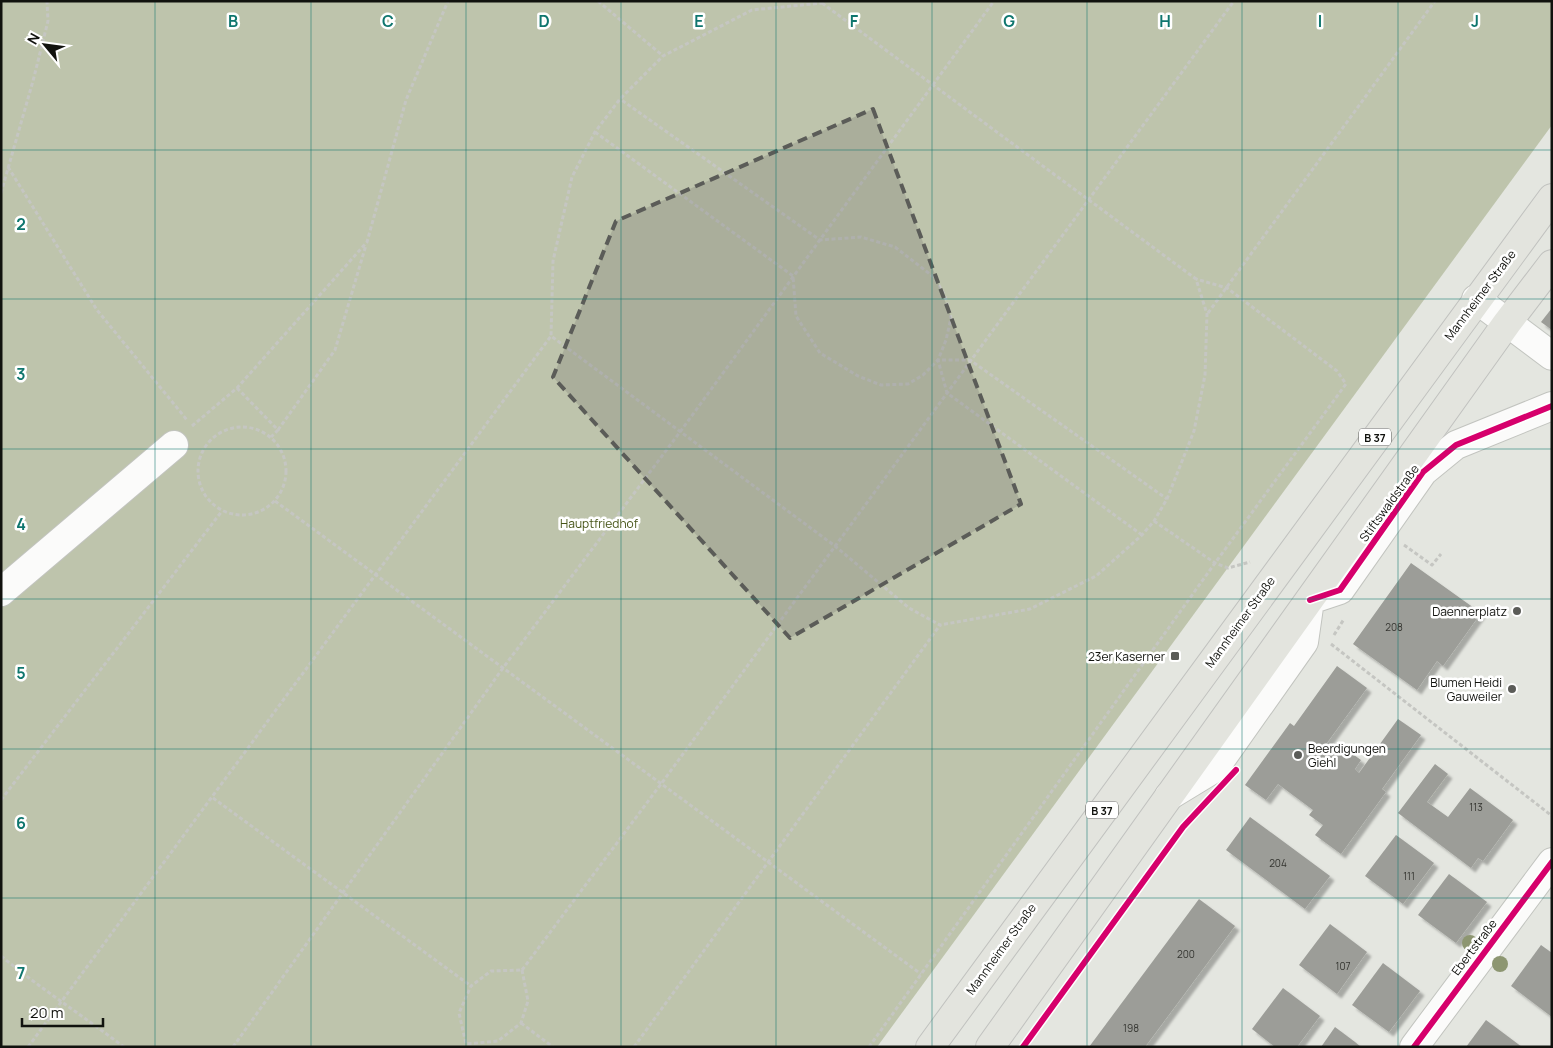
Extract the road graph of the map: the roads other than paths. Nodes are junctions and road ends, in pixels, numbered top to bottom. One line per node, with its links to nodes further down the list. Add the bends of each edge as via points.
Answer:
1 (1552, 198): 3 (main road, Mannheimer Straße / B 37)
2 (1552, 264): 4 (main road)
3 (1476, 300): 4 (street); 11 (main road, Mannheimer Straße / B 37)
4 (1507, 323): 5 (street); 9 (main road)
5 (1552, 356)
6 (1552, 406): 9 (street, Stiftswaldstraße, via 1456,445 1423,472 1340,590)
7 (183, 436): 8 (street)
8 (1, 592)
9 (1310, 600): 12 (main road)
10 (1552, 862): 13 (street, Ebertstraße)
11 (930, 1047)
12 (990, 1047)
13 (1414, 1047)

